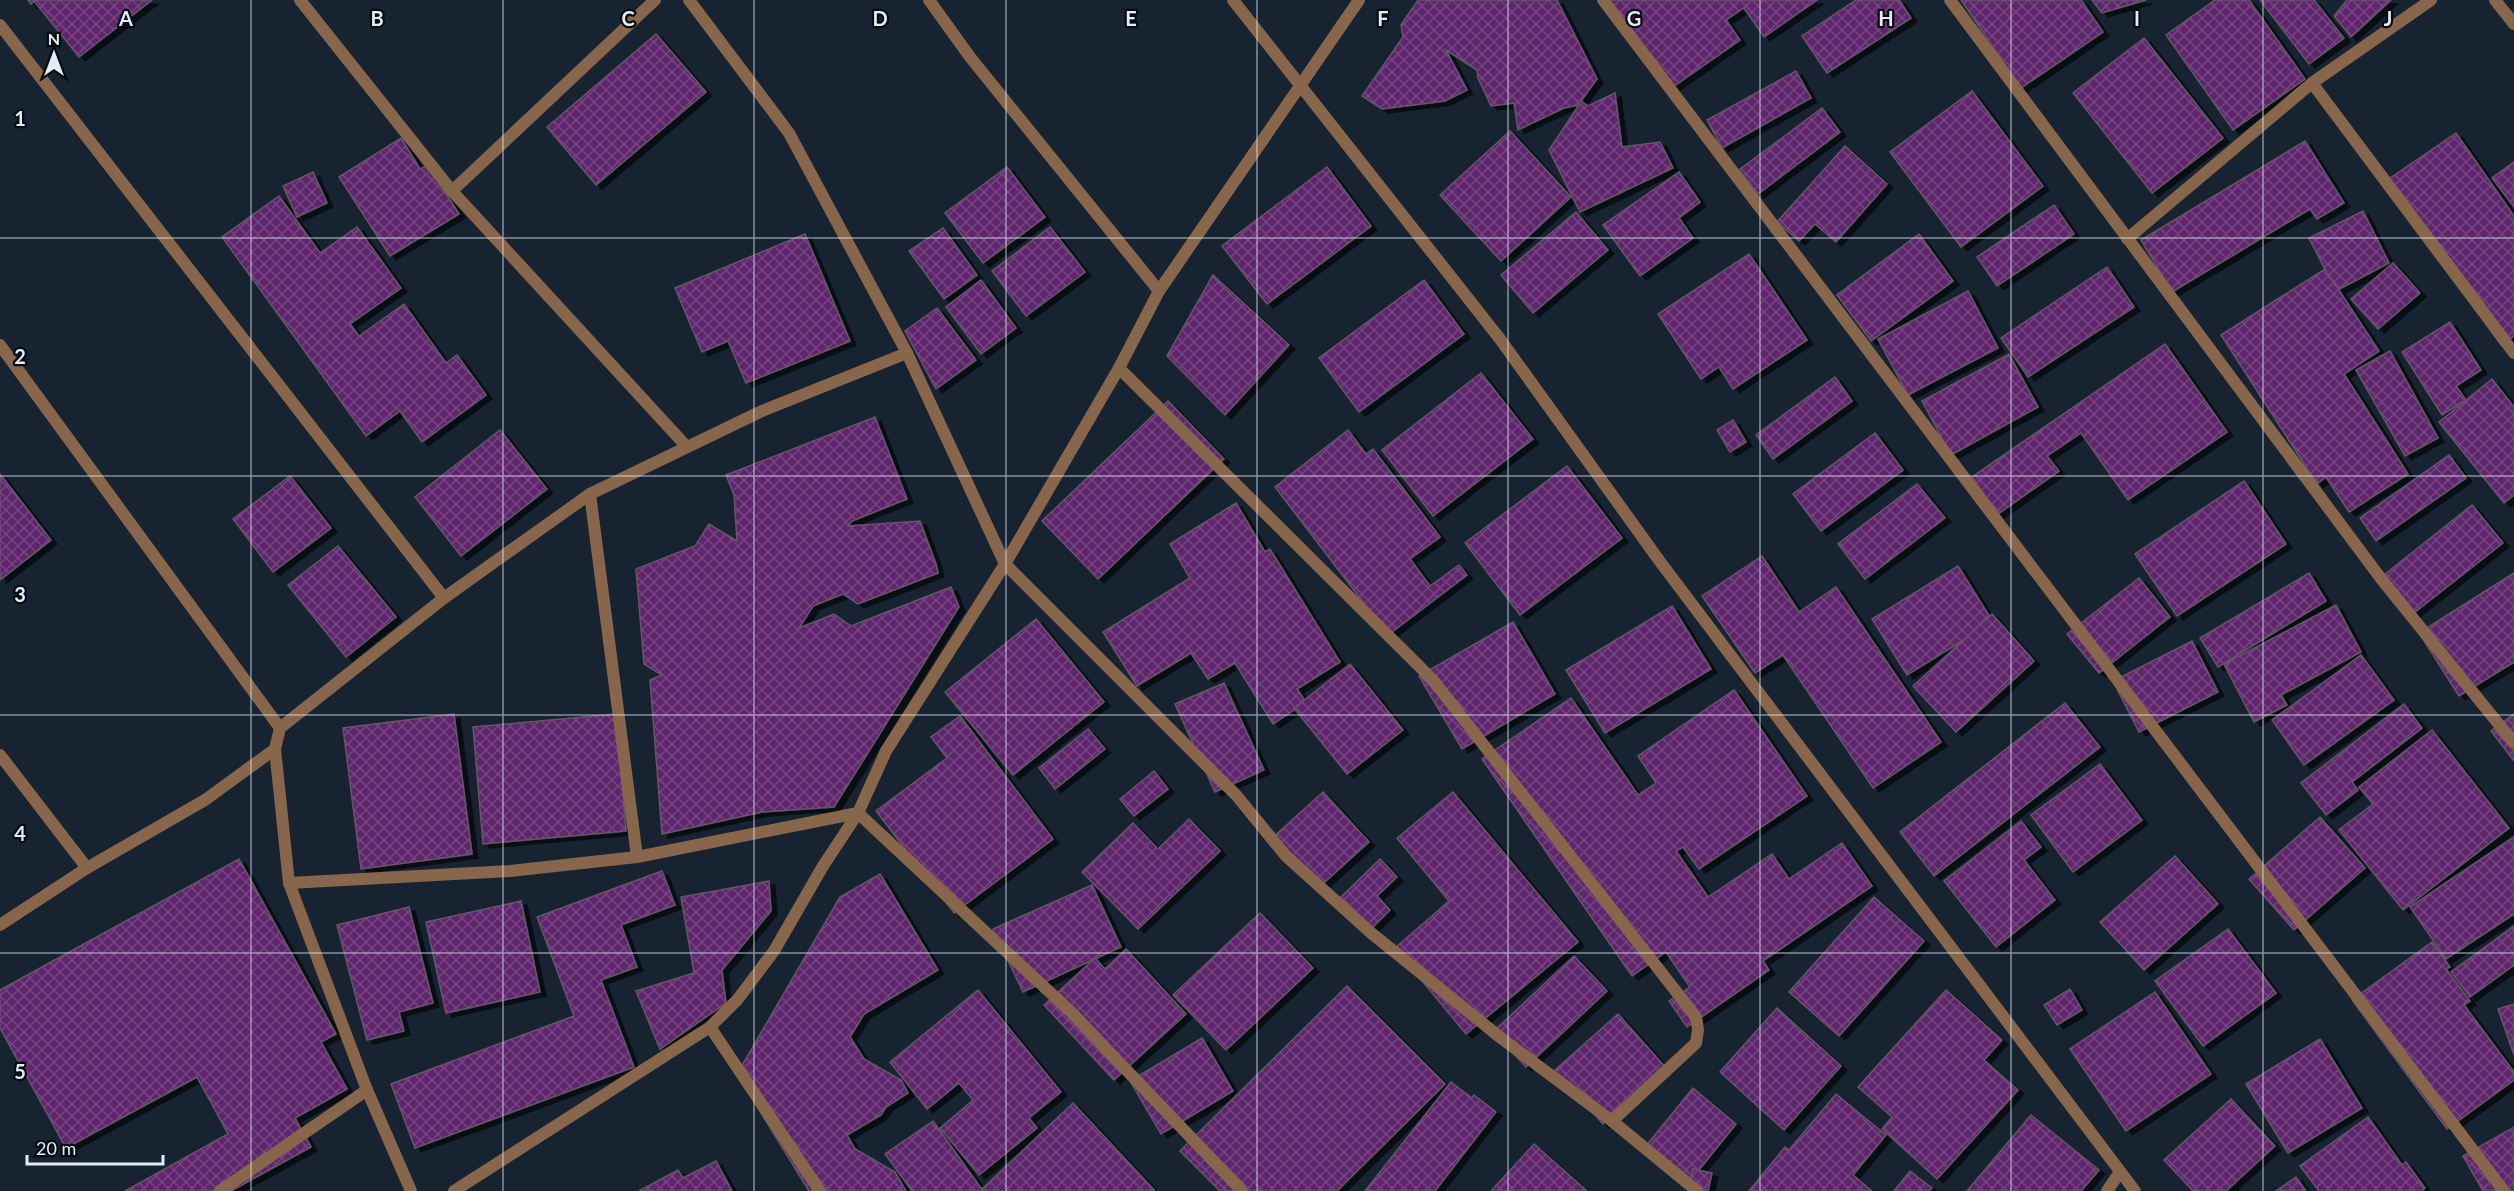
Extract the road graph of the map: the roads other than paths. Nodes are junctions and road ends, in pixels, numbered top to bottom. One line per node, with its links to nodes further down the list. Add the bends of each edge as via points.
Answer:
1 (300, 0): 15 (street)
2 (655, 0): 15 (street)
3 (689, 0): 19 (street, via 789,133)
4 (929, 0): 17 (street, via 970,57)
5 (1233, 0): 14 (street)
6 (1359, 0): 14 (street)
7 (1603, 0): 47 (street)
8 (1950, 0): 16 (street)
9 (2431, 0): 13 (street)
10 (2495, 0): 11 (street)
11 (2514, 24)
12 (0, 26): 25 (street)
13 (2312, 83): 16 (street); 20 (street)
14 (1299, 86): 17 (street); 38 (street, via 1500,339 1661,563)
15 (452, 191): 22 (street)
16 (2127, 239): 27 (street, via 2382,580)
17 (1159, 291): 21 (street)
18 (0, 345): 26 (street)
19 (907, 353): 22 (street, via 762,411); 24 (street)
20 (2514, 353)
21 (1119, 368): 24 (street); 37 (street, via 1433,680 1696,1017 1696,1043)
22 (687, 447): 23 (street)
23 (590, 494): 25 (street); 31 (street)
24 (1005, 564): 30 (street, via 886,751); 37 (street, via 1236,795 1286,856 1370,932)
25 (444, 598): 26 (street)
26 (280, 728): 28 (street)
27 (2514, 743)
28 (275, 749): 32 (street, via 205,800); 33 (street)
29 (0, 755): 32 (street)
30 (858, 813): 31 (street); 35 (street, via 774,951 738,999); 43 (street, via 1071,1012)
31 (637, 857): 33 (street, via 510,871)
32 (87, 868): 34 (street)
33 (289, 883): 36 (street)
34 (0, 925)
35 (710, 1027): 41 (street); 42 (street)
36 (367, 1090): 39 (street); 40 (street)
37 (1612, 1122): 44 (street)
38 (2120, 1172): 45 (street); 46 (street)
39 (220, 1191)
40 (411, 1191)
41 (454, 1191)
42 (820, 1191)
43 (1242, 1191)
44 (1697, 1191)
45 (2107, 1191)
46 (2135, 1191)
47 (2504, 1191)

